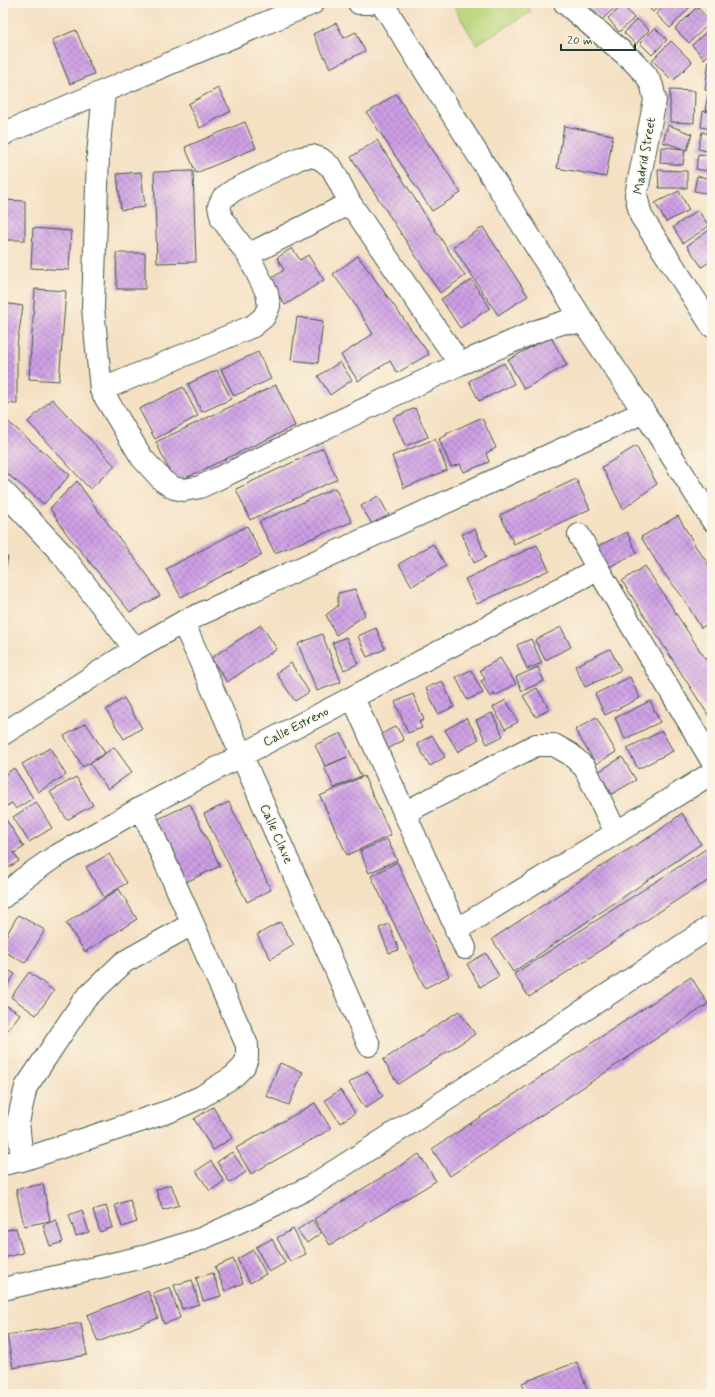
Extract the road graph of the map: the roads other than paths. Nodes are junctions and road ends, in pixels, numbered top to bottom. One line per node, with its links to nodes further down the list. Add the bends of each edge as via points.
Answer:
1 (313, 3): 6 (street)
2 (359, 3): 3 (street)
3 (370, 3)
4 (382, 3): 10 (street)
5 (565, 3): 11 (street, Madrid Street, via 633,61 646,74 652,86 655,100 636,195 641,216)
6 (104, 92): 7 (street); 13 (street, via 98,155 93,308)
7 (3, 135)
8 (350, 203): 9 (street); 9 (street, via 332,168 312,156 300,158 234,190 223,198 219,206 222,219); 12 (street)
9 (248, 254): 13 (street, via 267,293 268,306 264,317 253,326)
10 (586, 324): 12 (street, via 565,322 537,331); 14 (street)
11 (712, 326)
12 (460, 364): 13 (street, via 200,487 184,490 174,488 163,481 142,458)
13 (101, 390)
14 (644, 412): 16 (street); 19 (street)
15 (3, 491): 20 (street, via 61,553)
16 (712, 520)
17 (579, 535): 18 (street)
18 (598, 569): 21 (street, Calle Estreno); 24 (street)
19 (183, 622): 20 (street); 23 (street, Calle Clave)
20 (134, 649): 22 (street)
21 (353, 698): 23 (street, Calle Estreno); 27 (street)
22 (3, 734)
23 (242, 755): 26 (street, Calle Estreno); 32 (street, Calle Clave)
24 (712, 761)
25 (712, 773): 28 (street)
26 (141, 808): 29 (street, Calle Estreno, via 53,858 23,878); 30 (street)
27 (404, 813): 28 (street, via 536,745 554,745 570,754 585,768); 28 (street, via 460,939)
28 (616, 833)
29 (3, 898)
30 (192, 924): 33 (street, via 124,962 84,1000 26,1087); 33 (street, via 247,1045 244,1066 234,1076 201,1097 170,1111)
31 (712, 926): 34 (street, via 310,1187 201,1239 147,1256)
32 (369, 1046)
33 (12, 1162)
34 (3, 1289)

